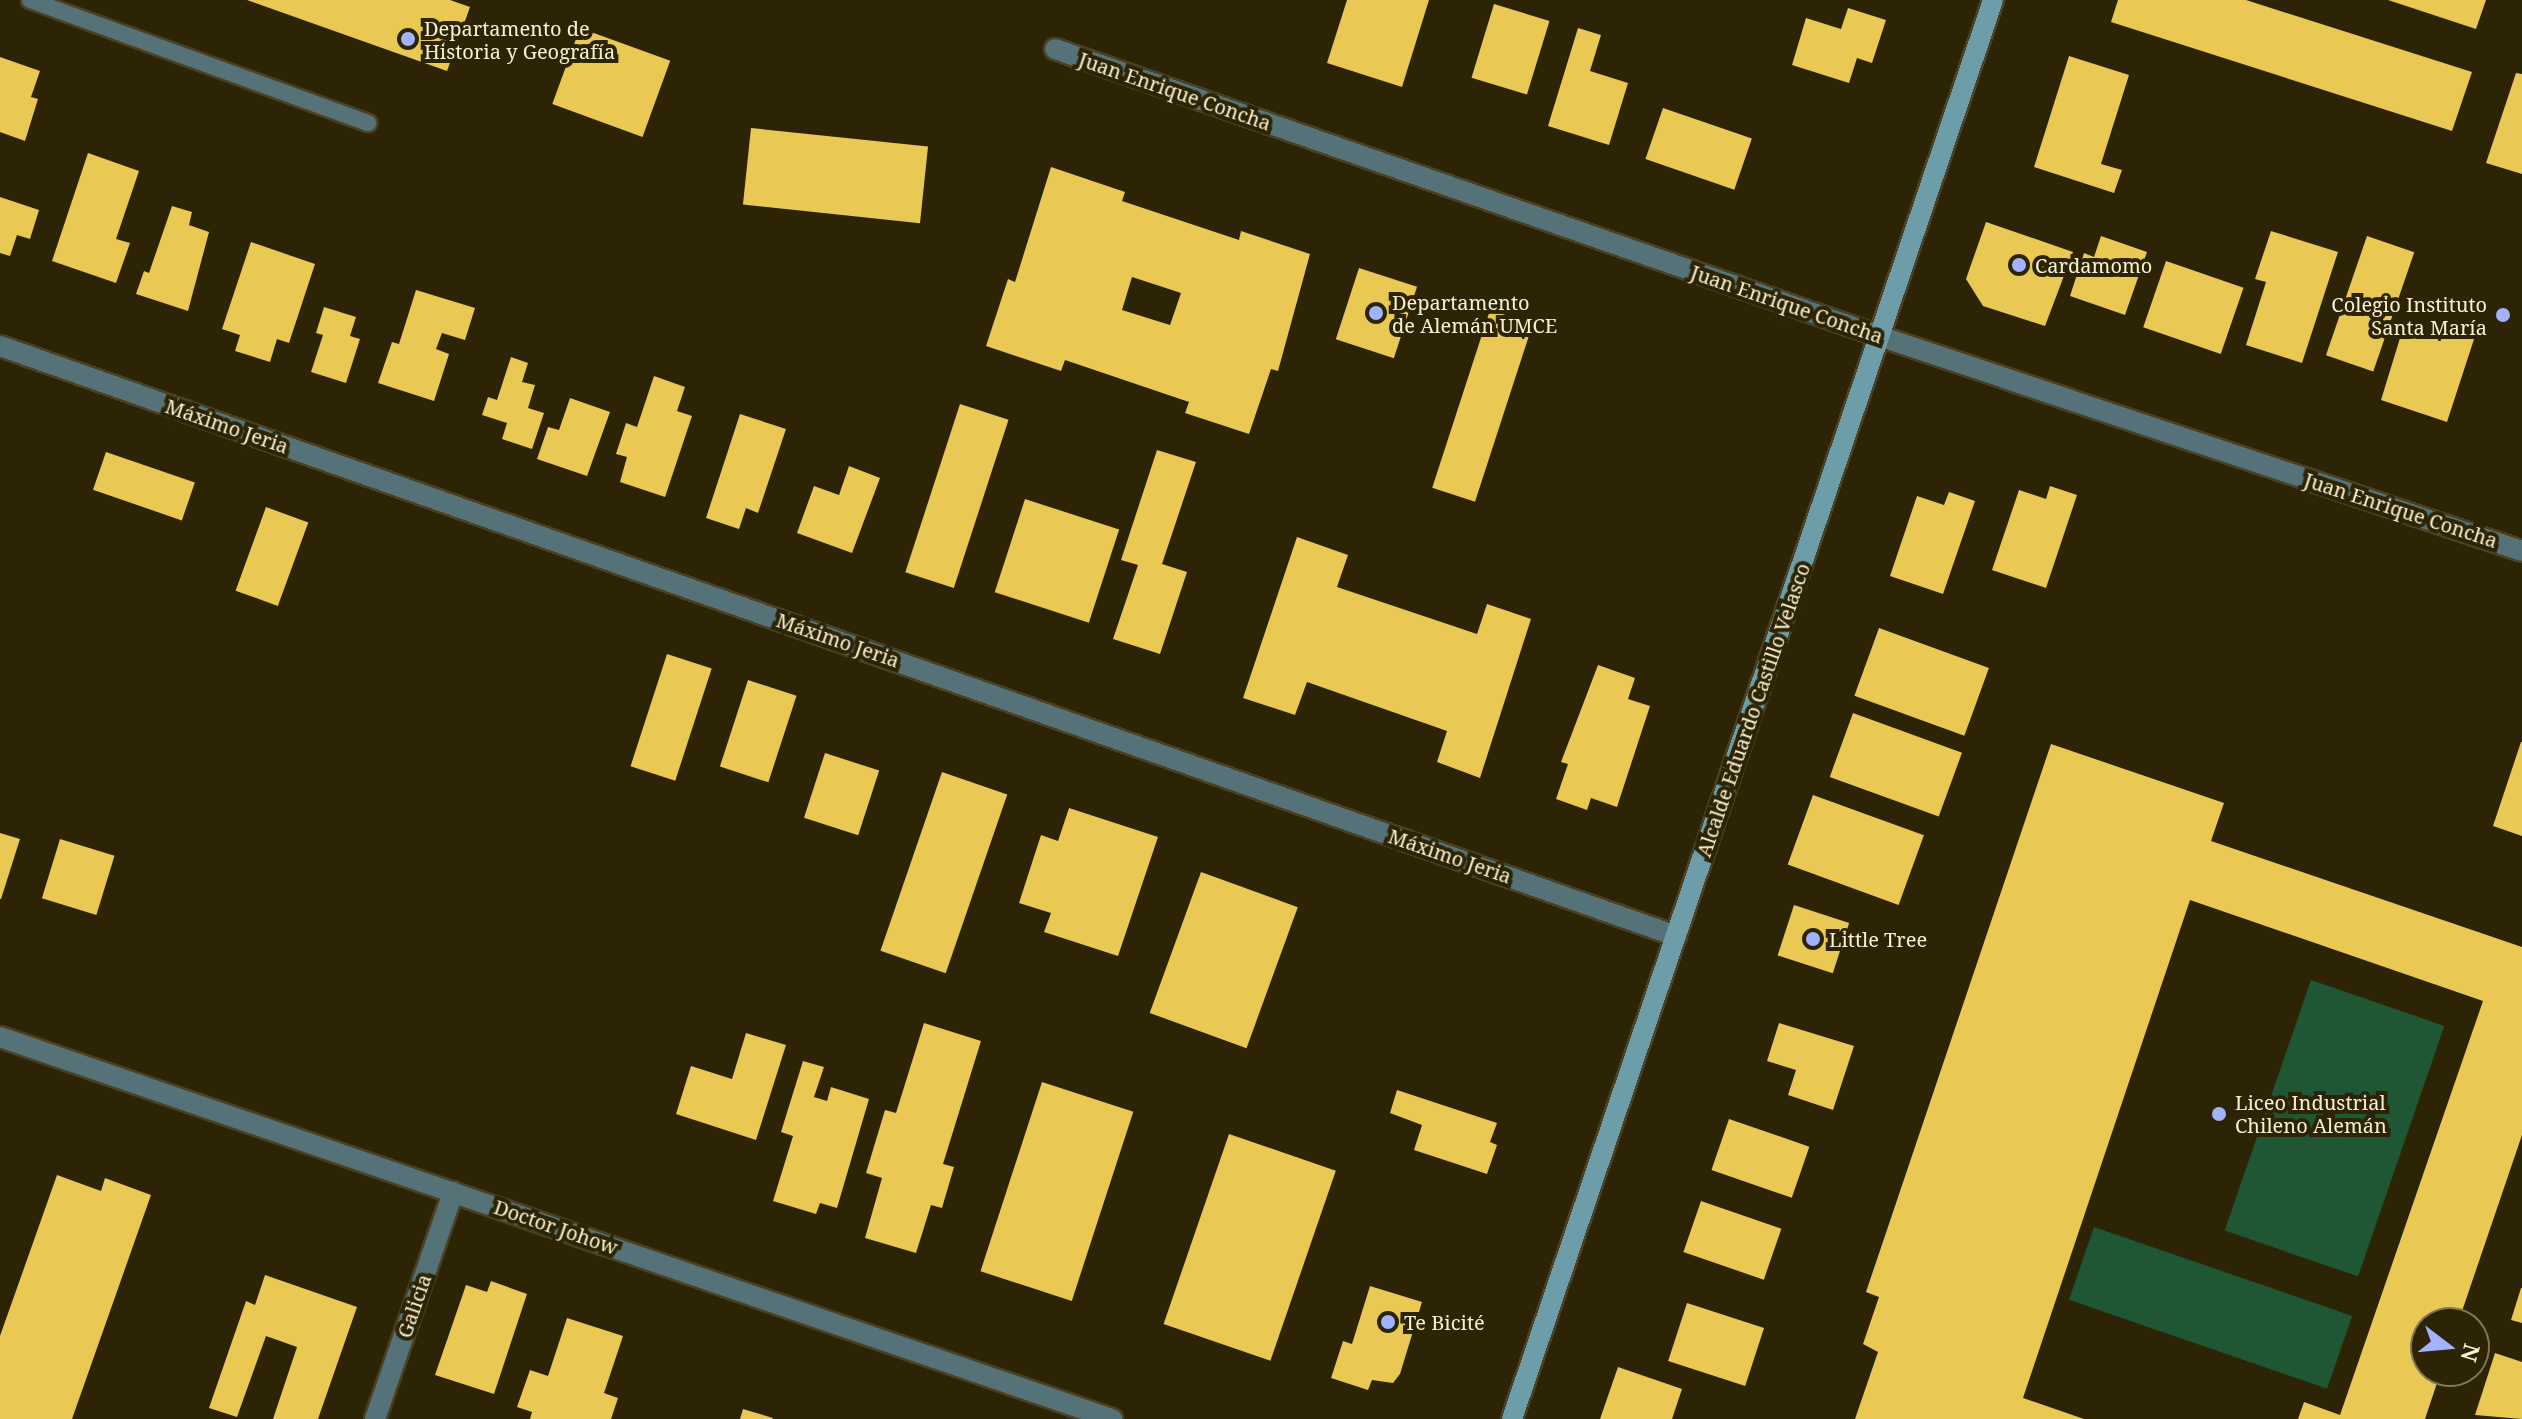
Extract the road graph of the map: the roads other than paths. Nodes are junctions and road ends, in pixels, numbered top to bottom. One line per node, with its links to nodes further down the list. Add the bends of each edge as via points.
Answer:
1 (30, 0): 4 (lane)
2 (1993, 0): 5 (main road, Alcalde Eduardo Castillo Velasco)
3 (1055, 49): 5 (street, Juan Enrique Concha)
4 (368, 123)
5 (1879, 336): 7 (street, Juan Enrique Concha); 8 (main road, Alcalde Eduardo Castillo Velasco)
6 (0, 346): 8 (street, Máximo Jeria)
7 (2522, 551)
8 (1676, 936): 13 (main road, Alcalde Eduardo Castillo Velasco)
9 (0, 1037): 10 (street, Doctor Johow)
10 (453, 1192): 11 (street, Galicia); 12 (street, Doctor Johow)
11 (375, 1419)
12 (1112, 1419)
13 (1512, 1419)

